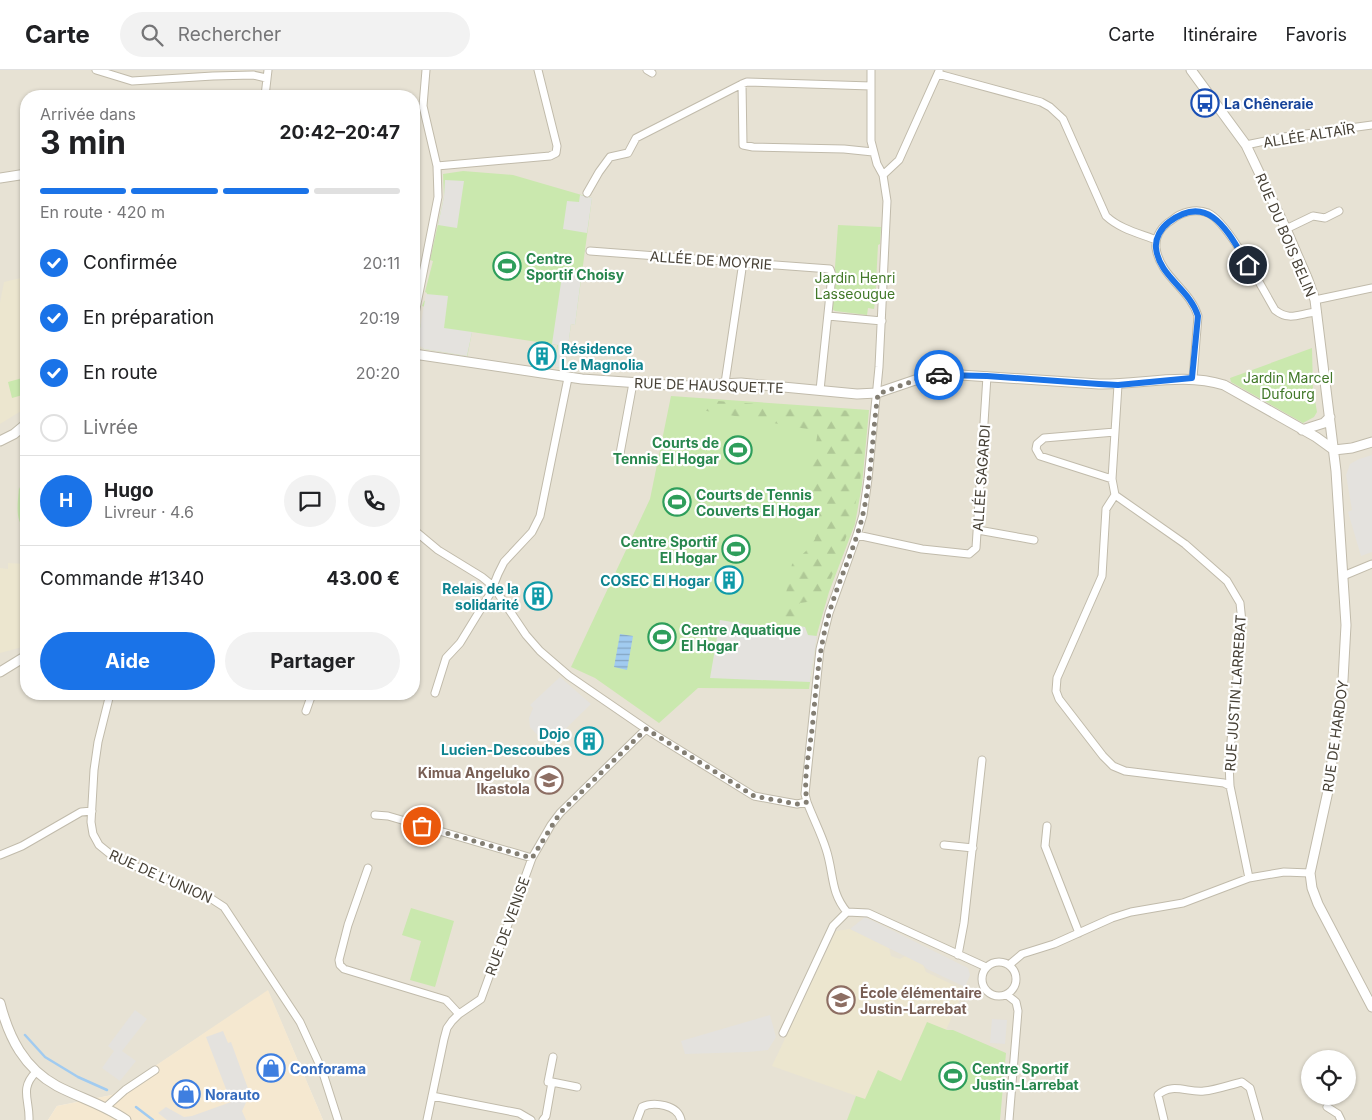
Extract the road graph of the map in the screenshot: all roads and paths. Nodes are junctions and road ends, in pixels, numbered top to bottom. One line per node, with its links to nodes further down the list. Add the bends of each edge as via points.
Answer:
1 (96, 70): 8 (street, via 132,81 253,75)
2 (268, 70): 8 (street)
3 (426, 70): 15 (street, via 423,106)
4 (538, 70): 15 (street, via 556,153)
5 (871, 70): 10 (street)
6 (1191, 70): 13 (street, RUE DU BOIS BELIN)
7 (939, 72): 17 (street, via 899,160); 22 (street, via 1050,107 1063,120 1106,216 1124,228)
8 (266, 78): 11 (street)
9 (742, 84): 10 (street); 14 (street, via 743,145); 19 (street, via 636,138 628,153 610,157)
10 (870, 86): 14 (street)
11 (265, 90)
12 (1372, 125): 13 (street, ALLÉE ALTAÏR)
13 (1246, 145): 21 (street, RUE DU BOIS BELIN)
14 (873, 152): 17 (street)
15 (437, 166): 25 (street, via 438,197)
16 (20, 175): 18 (street)
17 (883, 175): 30 (street, via 887,201)
18 (0, 178)
19 (587, 193)
20 (1339, 211): 21 (street, via 1325,218 1313,216)
21 (1286, 229): 27 (street, RUE DU BOIS BELIN)
22 (1156, 240): 28 (street, via 1165,225 1176,216 1198,210 1207,213 1219,220 1230,234 1275,310 1282,316 1292,317); 34 (street, via 1159,261 1190,299 1198,316)
23 (590, 251): 24 (street, ALLÉE DE MOYRIE)
24 (743, 262): 29 (street, ALLÉE DE MOYRIE, via 828,268 832,275); 36 (street)
25 (420, 288)
26 (1372, 288): 27 (street)
27 (1315, 300): 28 (street, RUE DU BOIS BELIN)
28 (1317, 312): 40 (street, RUE DU BOIS BELIN)
29 (828, 316): 30 (street); 38 (street)
30 (882, 321): 39 (street)
31 (420, 355): 33 (street, RUE DE HAUSQUETTE)
32 (987, 376): 37 (street, RUE DE HAUSQUETTE); 39 (street, RUE DE HAUSQUETTE, via 945,374 924,377); 50 (street, ALLÉE SAGARDI)
33 (568, 378): 35 (street, RUE DE HAUSQUETTE); 56 (street, via 540,516 532,532 504,562)
34 (1192, 378): 37 (street, RUE DE HAUSQUETTE); 42 (street, RUE DE HAUSQUETTE, via 1224,385)
35 (633, 383): 36 (street, RUE DE HAUSQUETTE, via 683,386); 47 (street)
36 (725, 383): 38 (street, RUE DE HAUSQUETTE)
37 (1118, 385): 43 (street)
38 (820, 390): 39 (street, RUE DE HAUSQUETTE)
39 (878, 394): 52 (street, via 863,515)
40 (1330, 417): 42 (street, via 1324,423); 46 (street, RUE DU BOIS BELIN)
41 (20, 429): 44 (street)
42 (1302, 430): 46 (street, RUE DE HAUSQUETTE)
43 (1115, 432): 48 (street); 48 (street, via 1044,438 1036,444 1040,456)
44 (0, 440)
45 (1372, 442): 46 (street)
46 (1334, 450): 55 (street, RUE DE HARDOY)
47 (619, 459)
48 (1112, 479): 49 (street)
49 (1115, 495): 65 (street, RUE JUSTIN LARREBAT, via 1207,563 1227,581 1240,603 1242,622 1229,763); 65 (street, via 1106,510 1102,576 1057,678 1059,699 1113,766 1125,771)
50 (978, 530): 52 (street, ALLÉE SAGARDI, via 976,548 968,554 922,549); 53 (street)
51 (420, 535): 56 (street)
52 (857, 535): 66 (street, via 829,613 820,649 807,767)
53 (1034, 540)
54 (1372, 564): 55 (street)
55 (1343, 576): 75 (street, RUE DE HARDOY, via 1346,625 1343,676 1328,791)
56 (493, 586): 59 (street, via 460,643 446,658); 63 (street, via 540,651 569,676)
57 (20, 660): 58 (street)
58 (0, 672)
59 (435, 693)
60 (108, 700): 67 (street, RUE DE L'UNION, via 98,742)
61 (310, 700): 62 (street)
62 (306, 711)
63 (646, 729): 66 (street, via 754,796 797,804); 73 (street, RUE DE VENISE, via 560,813)
64 (982, 760): 71 (street)
65 (1230, 786): 76 (street, RUE JUSTIN LARREBAT)
66 (807, 802): 77 (street, via 826,850 834,891)
67 (92, 811): 72 (street, via 82,812); 97 (street, RUE DE L'UNION, via 93,834 106,852 204,894 224,907 300,1022 322,1070)
68 (375, 815): 73 (street)
69 (1047, 826): 78 (street, via 1045,846)
70 (944, 845): 71 (street)
71 (973, 848): 79 (street)
72 (0, 855)
73 (532, 858): 85 (street, RUE DE VENISE, via 481,999)
74 (368, 868): 85 (street, via 348,925 340,965 344,969 446,1000)
75 (1310, 873): 76 (street, via 1284,872); 84 (street, RUE DE HARDOY, via 1318,904)
76 (1249, 878): 78 (street, via 1183,903 1112,918)
77 (847, 912): 79 (street, via 868,913); 86 (street, via 833,926)
78 (1079, 933): 80 (street, via 1022,954)
79 (958, 955): 81 (street)
80 (1009, 965): 81 (street, via 997,962); 82 (street, via 1016,974 1016,980)
81 (986, 967): 82 (street, via 981,977 986,992 992,996)
82 (1008, 995): 103 (street, via 1016,1002 1018,1011)
83 (0, 1003): 89 (street, via 11,1039)
84 (1372, 1007)
85 (459, 1014): 92 (street, RUE DE VENISE, via 447,1028)
86 (783, 1033)
87 (553, 1057): 90 (street, via 548,1082)
88 (155, 1070): 93 (street)
89 (36, 1072): 93 (street, via 57,1086); 95 (street, via 25,1088)
90 (552, 1082): 91 (street); 100 (street)
91 (577, 1087)
92 (432, 1096): 98 (street, RUE DE VENISE); 99 (street, via 520,1114)
93 (106, 1107): 96 (street)
94 (1327, 1107): 106 (street)
95 (28, 1120)
96 (126, 1120)
97 (338, 1120)
98 (427, 1120)
99 (531, 1120)
100 (543, 1120)
101 (637, 1120): 102 (street, via 642,1107 652,1103 675,1110)
102 (681, 1120)
103 (1009, 1120)
104 (1164, 1120): 105 (street, via 1158,1096 1162,1092 1178,1088 1202,1092 1242,1082 1250,1088)
105 (1259, 1120)
106 (1341, 1120)

